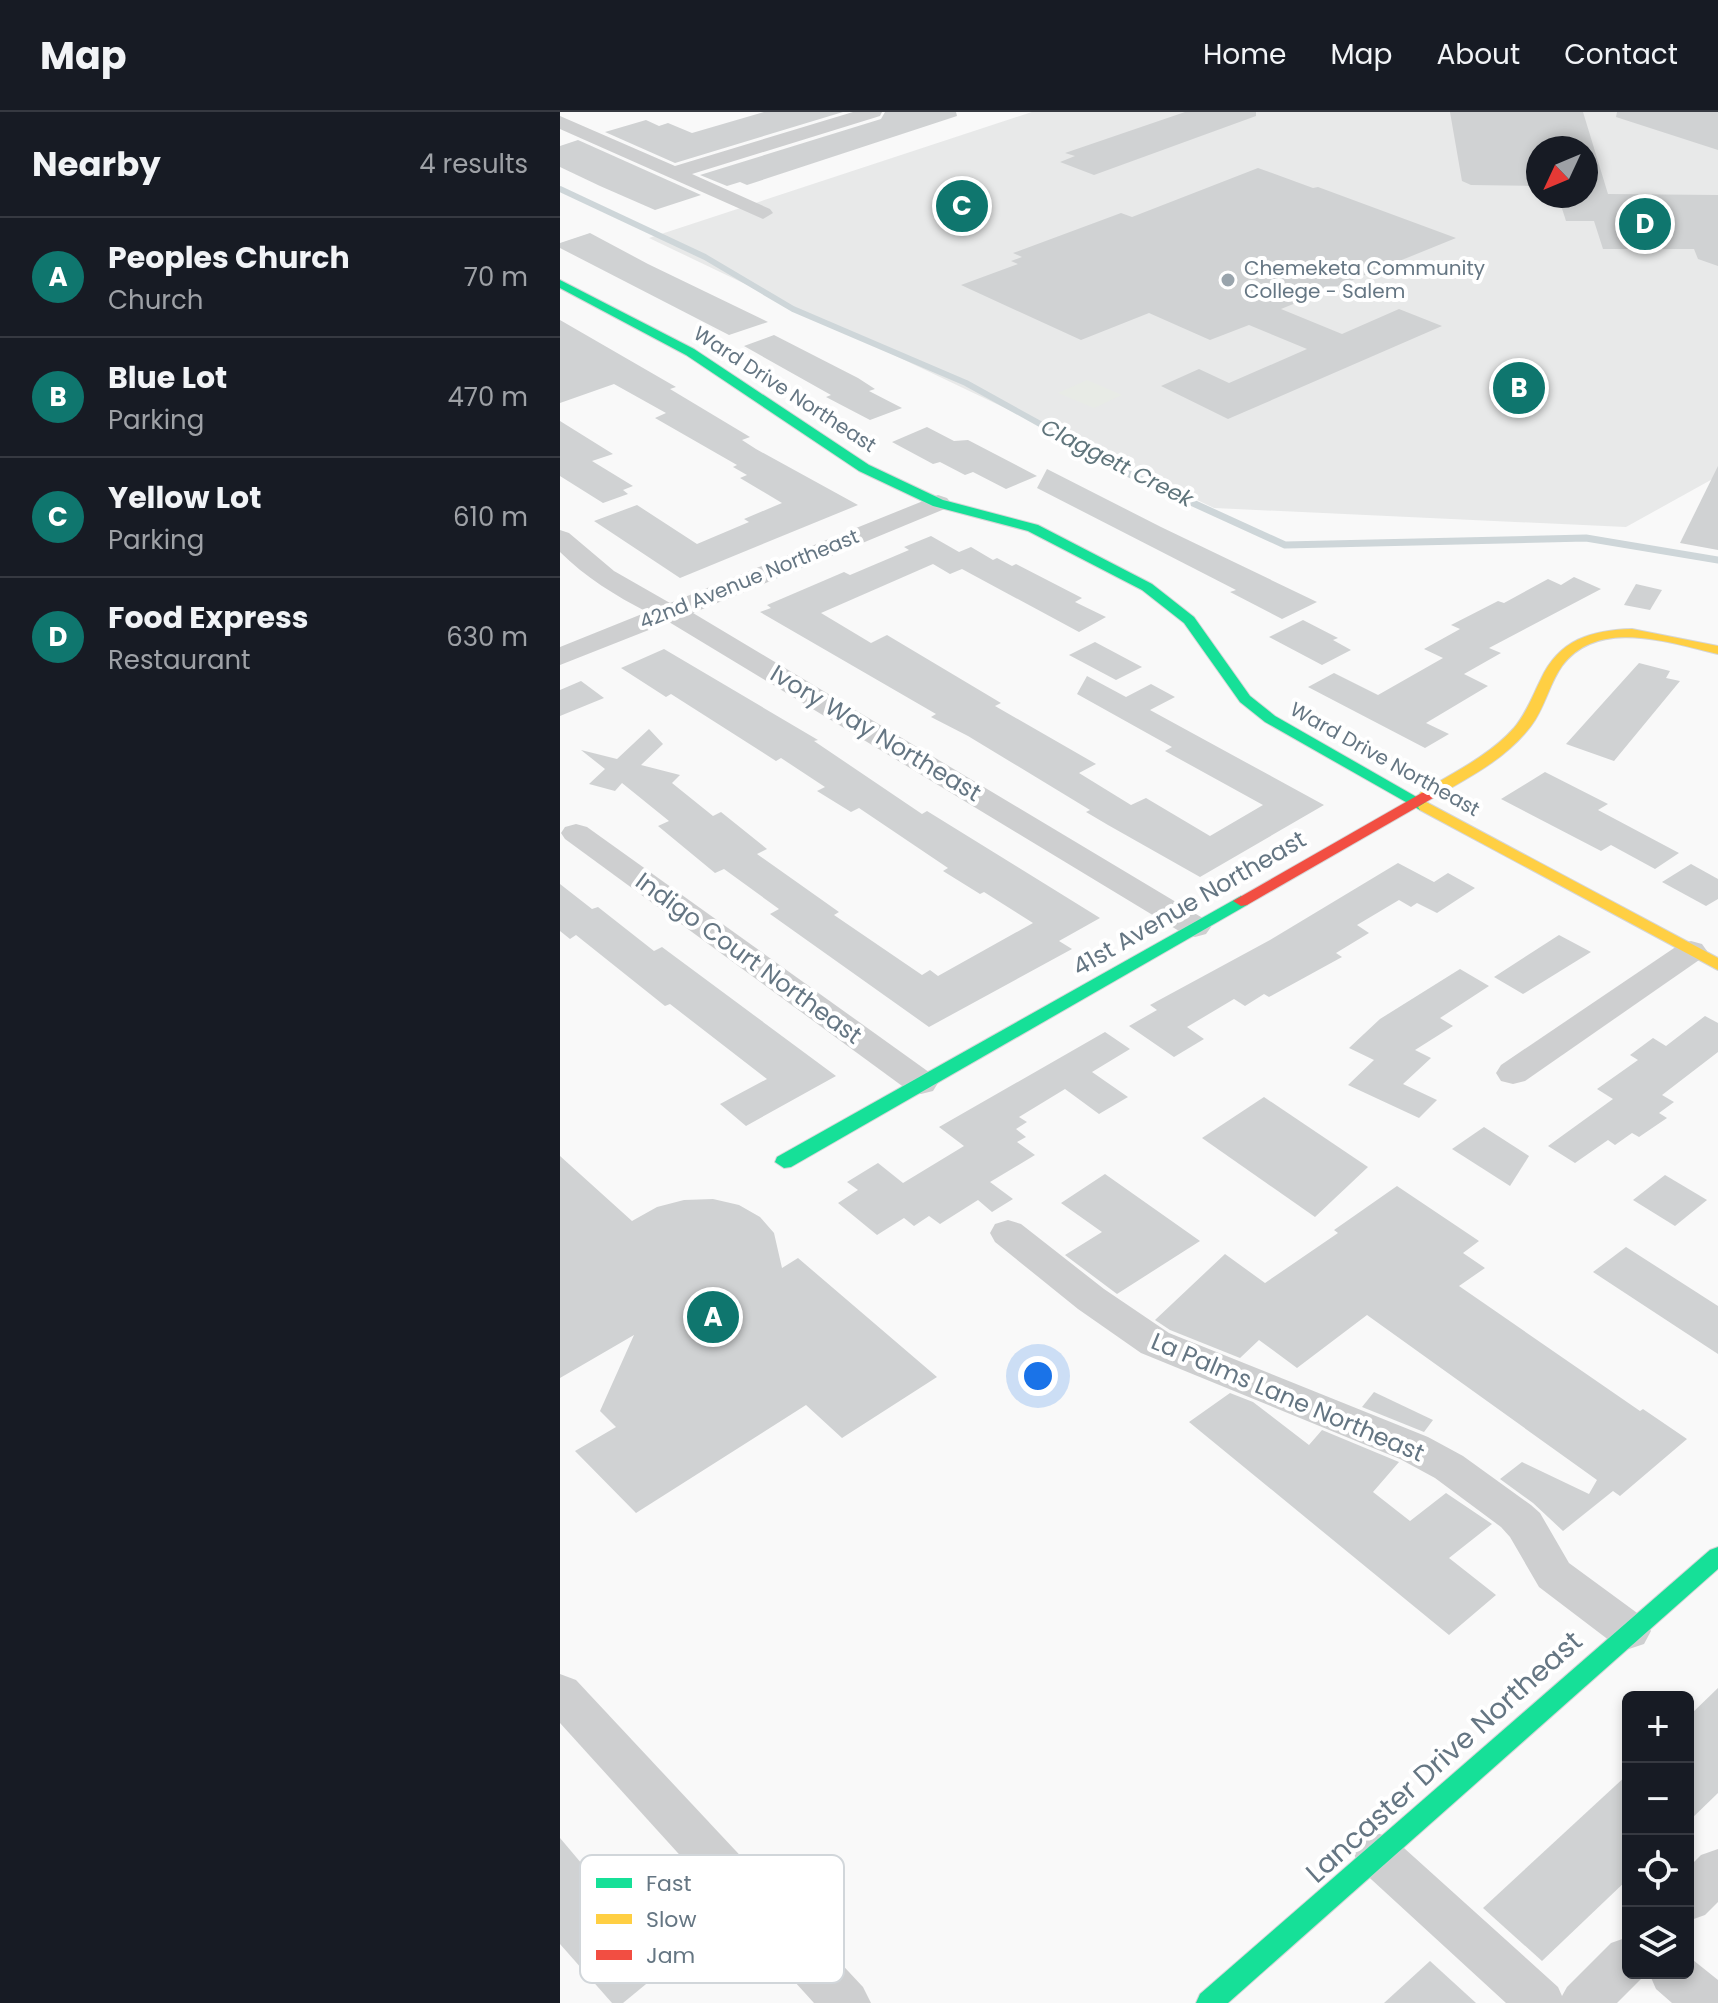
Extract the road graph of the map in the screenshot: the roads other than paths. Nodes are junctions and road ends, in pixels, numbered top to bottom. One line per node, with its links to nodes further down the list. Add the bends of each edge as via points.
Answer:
1 (873, 112): 3 (street)
2 (560, 122): 3 (street)
3 (673, 173): 4 (street)
4 (763, 213)
5 (560, 283): 6 (street, Ward Drive Northeast, via 690,352 841,454)
6 (938, 503): 8 (street, 42nd Avenue Northeast); 11 (street, Ward Drive Northeast, via 1033,528 1147,587 1189,620 1245,699 1270,719)
7 (560, 538): 8 (street, Ivory Way Northeast, via 584,561)
8 (667, 612): 10 (street, 42nd Avenue Northeast); 13 (street, Ivory Way Northeast, via 692,622)
9 (1718, 650): 11 (street, 41st Avenue Northeast, via 1612,633 1577,642 1558,662 1522,728)
10 (560, 657)
11 (1417, 802): 13 (street, 41st Avenue Northeast); 14 (street, Ward Drive Northeast)
12 (576, 833): 16 (street, Indigo Court Northeast)
13 (1195, 927): 16 (street, 41st Avenue Northeast)
14 (1705, 958): 15 (street)
15 (1513, 1073)
16 (921, 1083): 17 (street, 41st Avenue Northeast)
17 (784, 1162)
18 (1008, 1233): 20 (street, La Palms Lane Northeast, via 1155,1343 1449,1467 1525,1525 1554,1575)
19 (1718, 1556): 20 (street, Lancaster Drive Northeast)
20 (1629, 1631): 22 (street, Lancaster Drive Northeast)
21 (560, 1693): 23 (street)
22 (1377, 1854): 30 (street, Lancaster Drive Northeast); 31 (street)
23 (709, 1855)
24 (1718, 1870): 25 (street)
25 (1694, 1894)
26 (1622, 1965): 32 (street)
27 (1680, 1979): 33 (street)
28 (828, 1983): 29 (street)
29 (846, 2003)
30 (1209, 2003)
31 (1541, 2003)
32 (1584, 2003)
33 (1709, 2003)

